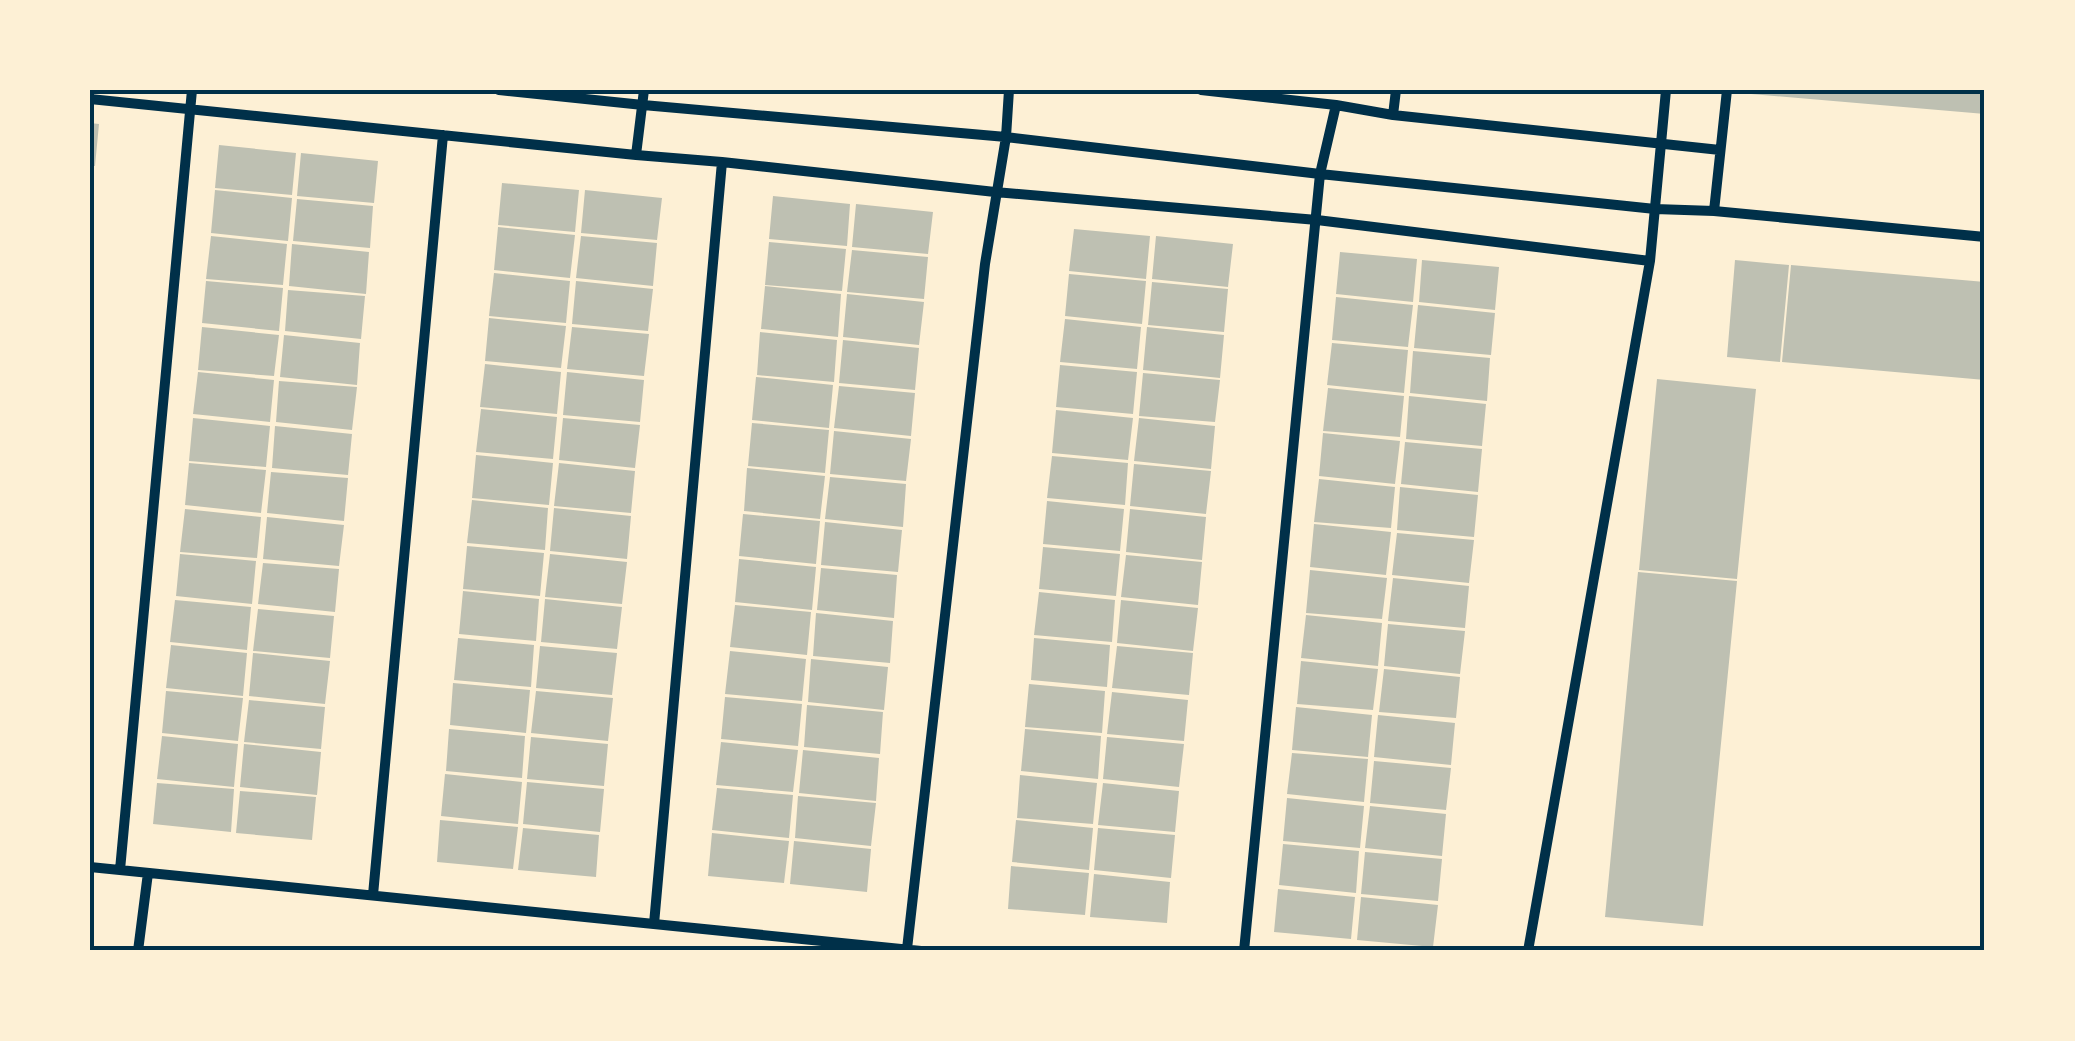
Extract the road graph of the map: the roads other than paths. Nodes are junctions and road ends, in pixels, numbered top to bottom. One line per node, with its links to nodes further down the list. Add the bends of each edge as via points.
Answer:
1 (192, 90): 12 (street)
2 (498, 90): 11 (street)
3 (644, 90): 11 (street)
4 (1009, 90): 15 (street)
5 (1202, 90): 10 (street)
6 (1396, 90): 13 (street)
7 (1666, 90): 16 (street)
8 (1726, 90): 17 (street)
9 (90, 100): 12 (street)
10 (1336, 105): 13 (street); 20 (street)
11 (644, 106): 15 (street); 18 (street)
12 (190, 110): 14 (street); 28 (street)
13 (1393, 115): 16 (street)
14 (443, 135): 18 (street); 30 (street)
15 (1006, 137): 20 (street); 21 (street)
16 (1661, 142): 17 (street); 22 (street)
17 (1720, 150): 23 (street)
18 (636, 155): 19 (street)
19 (722, 162): 21 (street); 31 (street)
20 (1320, 174): 22 (street); 24 (street)
21 (996, 192): 24 (street); 33 (street)
22 (1655, 209): 23 (street); 26 (street)
23 (1714, 211): 25 (street)
24 (1317, 220): 26 (street); 36 (street)
25 (1985, 237)
26 (1650, 261): 37 (street)
27 (90, 867): 28 (street)
28 (120, 870): 29 (street)
29 (148, 873): 30 (street); 34 (street)
30 (373, 895): 31 (street)
31 (654, 924): 32 (street)
32 (865, 949): 33 (street)
33 (907, 949): 35 (street)
34 (138, 951)
35 (921, 951)
36 (1244, 951)
37 (1528, 951)

